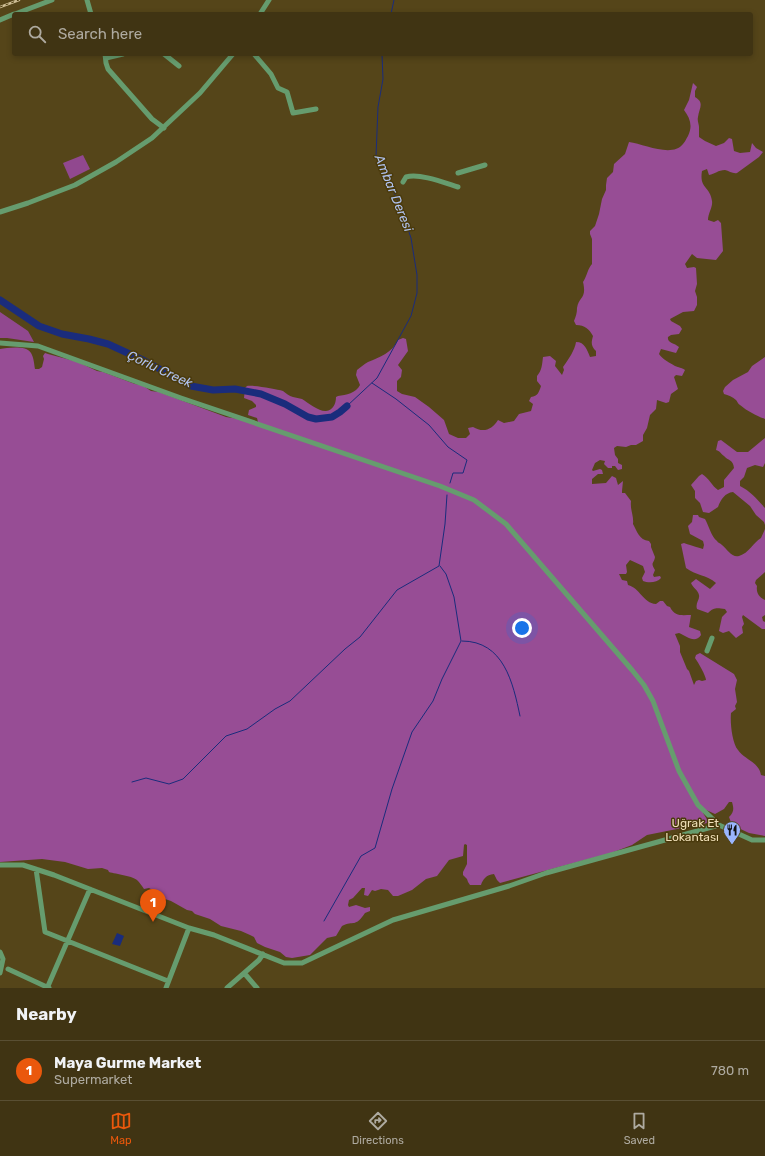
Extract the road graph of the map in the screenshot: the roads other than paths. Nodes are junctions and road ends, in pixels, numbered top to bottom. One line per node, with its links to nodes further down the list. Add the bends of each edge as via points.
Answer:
1 (52, 0): 4 (street)
2 (87, 0): 5 (street)
3 (269, 0): 6 (street)
4 (19, 12)
5 (90, 12)
6 (261, 12)
7 (12, 15): 8 (street)
8 (0, 20)
9 (105, 56): 15 (street, via 108,69 152,119)
10 (166, 56): 13 (street)
11 (231, 56): 15 (street, via 200,93)
12 (256, 56): 14 (street, via 271,74 278,88 287,92 293,113)
13 (179, 66)
14 (316, 109)
15 (164, 128): 20 (street, via 116,162 75,185)
16 (485, 165): 17 (street)
17 (458, 173)
18 (403, 182): 19 (street, via 406,176 410,175 435,179)
19 (458, 187)
20 (0, 212)
21 (0, 343): 24 (street, via 38,346 474,500 506,524 644,685 653,701 679,771 698,805)
22 (712, 638): 23 (street)
23 (707, 651)
24 (720, 825): 25 (street, via 752,840); 32 (street, via 546,873 393,920 302,963 284,963)
25 (765, 840)
26 (0, 865): 27 (street, via 24,865)
27 (36, 870): 28 (street); 30 (street, via 45,932)
28 (90, 889): 29 (street); 30 (street)
29 (189, 928): 32 (street); 36 (street)
30 (68, 941): 36 (street); 37 (street)
31 (0, 952): 34 (street, via 3,959)
32 (263, 954): 35 (street)
33 (8, 969): 37 (street)
34 (0, 973)
35 (245, 974): 39 (street); 40 (street)
36 (168, 981): 38 (street)
37 (49, 987)
38 (166, 988)
39 (227, 988)
40 (257, 988)

